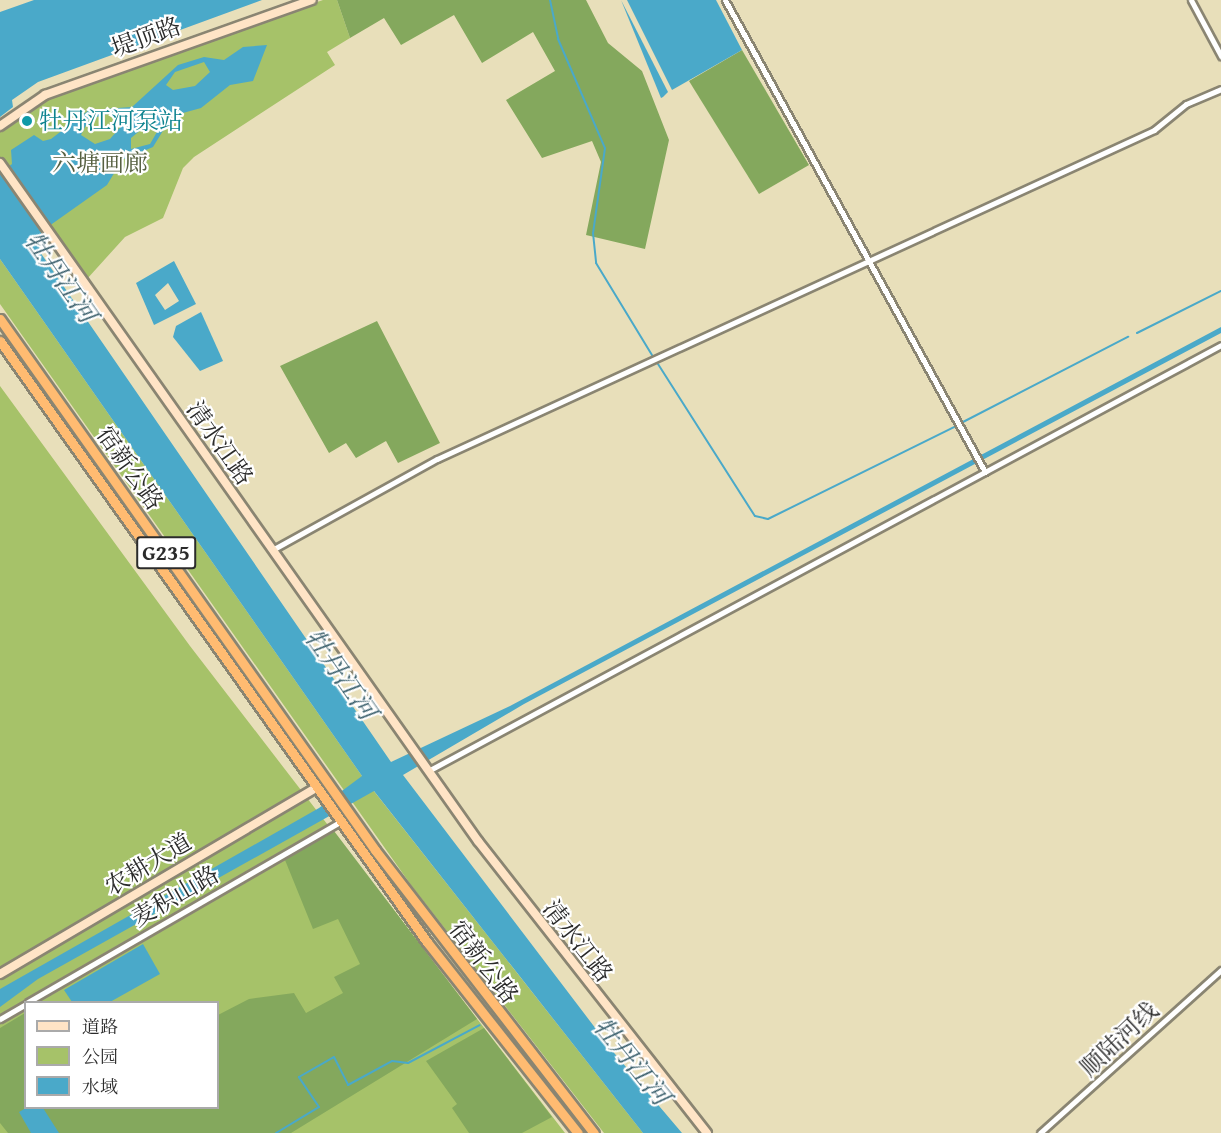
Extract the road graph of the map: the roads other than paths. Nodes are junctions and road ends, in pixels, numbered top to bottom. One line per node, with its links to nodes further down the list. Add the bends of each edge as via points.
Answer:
1 (312, 0): 6 (street, 堤顶路, via 45,95)
2 (725, 0): 8 (street)
3 (1191, 0): 4 (street)
4 (1221, 56)
5 (1221, 89): 8 (street, via 1186,104 1154,130)
6 (0, 126)
7 (0, 163): 13 (street, 清水江路)
8 (869, 263): 12 (street); 13 (street, via 437,459)
9 (0, 319): 24 (highway, 宿新公路 / G235, via 331,788)
10 (0, 341): 15 (highway, 宿新公路 / G235)
11 (1221, 345): 12 (street)
12 (983, 470): 14 (street)
13 (272, 550): 14 (street, 清水江路)
14 (427, 769): 25 (street, 清水江路, via 535,916)
15 (319, 791): 16 (highway, 宿新公路); 18 (street, 农耕大道)
16 (339, 819): 19 (street, 麦积山路); 23 (highway, 宿新公路, via 427,942)
17 (1221, 969): 22 (street, 顺陆河线)
18 (0, 974)
19 (30, 1001)
20 (24, 1005): 21 (street, 麦积山路)
21 (0, 1019)
22 (1047, 1127): 26 (street, 顺陆河线); 27 (street)
23 (578, 1133)
24 (594, 1133)
25 (707, 1133)
26 (1040, 1133)
27 (1052, 1133)

